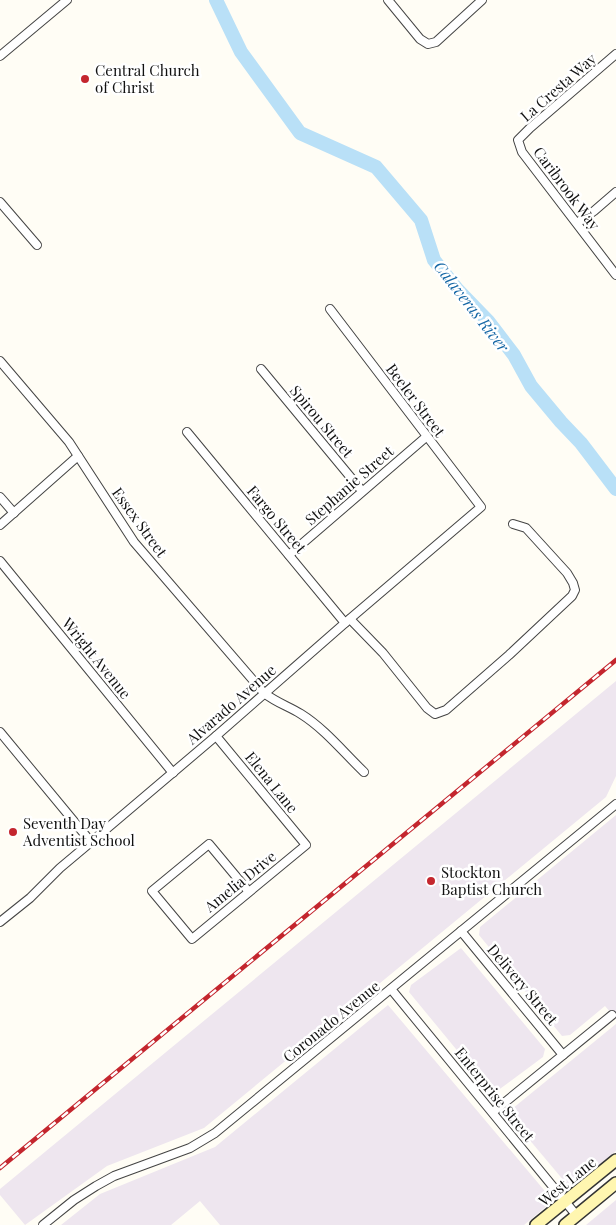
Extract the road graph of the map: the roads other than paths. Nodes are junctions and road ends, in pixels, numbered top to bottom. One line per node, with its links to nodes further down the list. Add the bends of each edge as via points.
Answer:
1 (388, 0): 2 (street, via 420,40 428,44 436,42)
2 (482, 0)
3 (65, 1): 5 (street)
4 (616, 54): 6 (street, La Cresta Way)
5 (0, 56)
6 (518, 140): 9 (street, Caribrook Way, via 522,152)
7 (616, 192): 9 (street)
8 (0, 202): 10 (street)
9 (577, 223): 11 (street, Caribrook Way)
10 (37, 245)
11 (616, 275)
12 (330, 309): 16 (street, Beeler Street)
13 (0, 361): 17 (street, Essex Street, via 55,424)
14 (261, 369): 18 (street, Spirou Street)
15 (187, 432): 24 (street, Fargo Street)
16 (426, 437): 18 (street, Stephanie Street); 20 (street, Beeler Street)
17 (78, 456): 21 (street); 27 (street, Essex Street, via 134,542)
18 (362, 491): 24 (street, Stephanie Street)
19 (0, 497): 21 (street)
20 (481, 507): 26 (street, Alvarado Avenue)
21 (14, 513): 23 (street)
22 (514, 524): 26 (street, Fargo Street, via 526,528 567,573 575,590 509,655 446,710 435,714 427,708 383,653)
23 (0, 525)
24 (289, 555): 26 (street, Fargo Street)
25 (0, 561): 31 (street, Wright Avenue)
26 (348, 621): 27 (street, Alvarado Avenue)
27 (264, 693): 29 (street, Alvarado Avenue); 30 (street, Essex Street, via 275,702 302,714)
28 (0, 732): 33 (street)
29 (216, 736): 31 (street, Alvarado Avenue); 34 (street, Elena Lane)
30 (364, 772)
31 (173, 773): 33 (street, Alvarado Avenue)
32 (616, 804): 37 (street, Coronado Avenue)
33 (90, 842): 36 (street, Alvarado Avenue)
34 (306, 845): 35 (street, Amelia Drive)
35 (249, 892): 35 (street, Amelia Drive, via 192,939 152,890 209,844)
36 (0, 922)
37 (461, 931): 38 (street, Coronado Avenue); 40 (street, Delivery Street)
38 (391, 989): 41 (street, Enterprise Street); 46 (street, Coronado Avenue, via 216,1133 190,1148 114,1176 74,1200)
39 (612, 1015): 40 (street)
40 (563, 1055): 41 (street)
41 (492, 1112): 44 (street, Enterprise Street)
42 (616, 1160): 44 (main road, West Lane)
43 (616, 1183): 45 (main road)
44 (565, 1201): 45 (street, Enterprise Street); 47 (main road, West Lane)
45 (577, 1216): 48 (main road)
46 (44, 1225)
47 (536, 1225)
48 (565, 1225)

